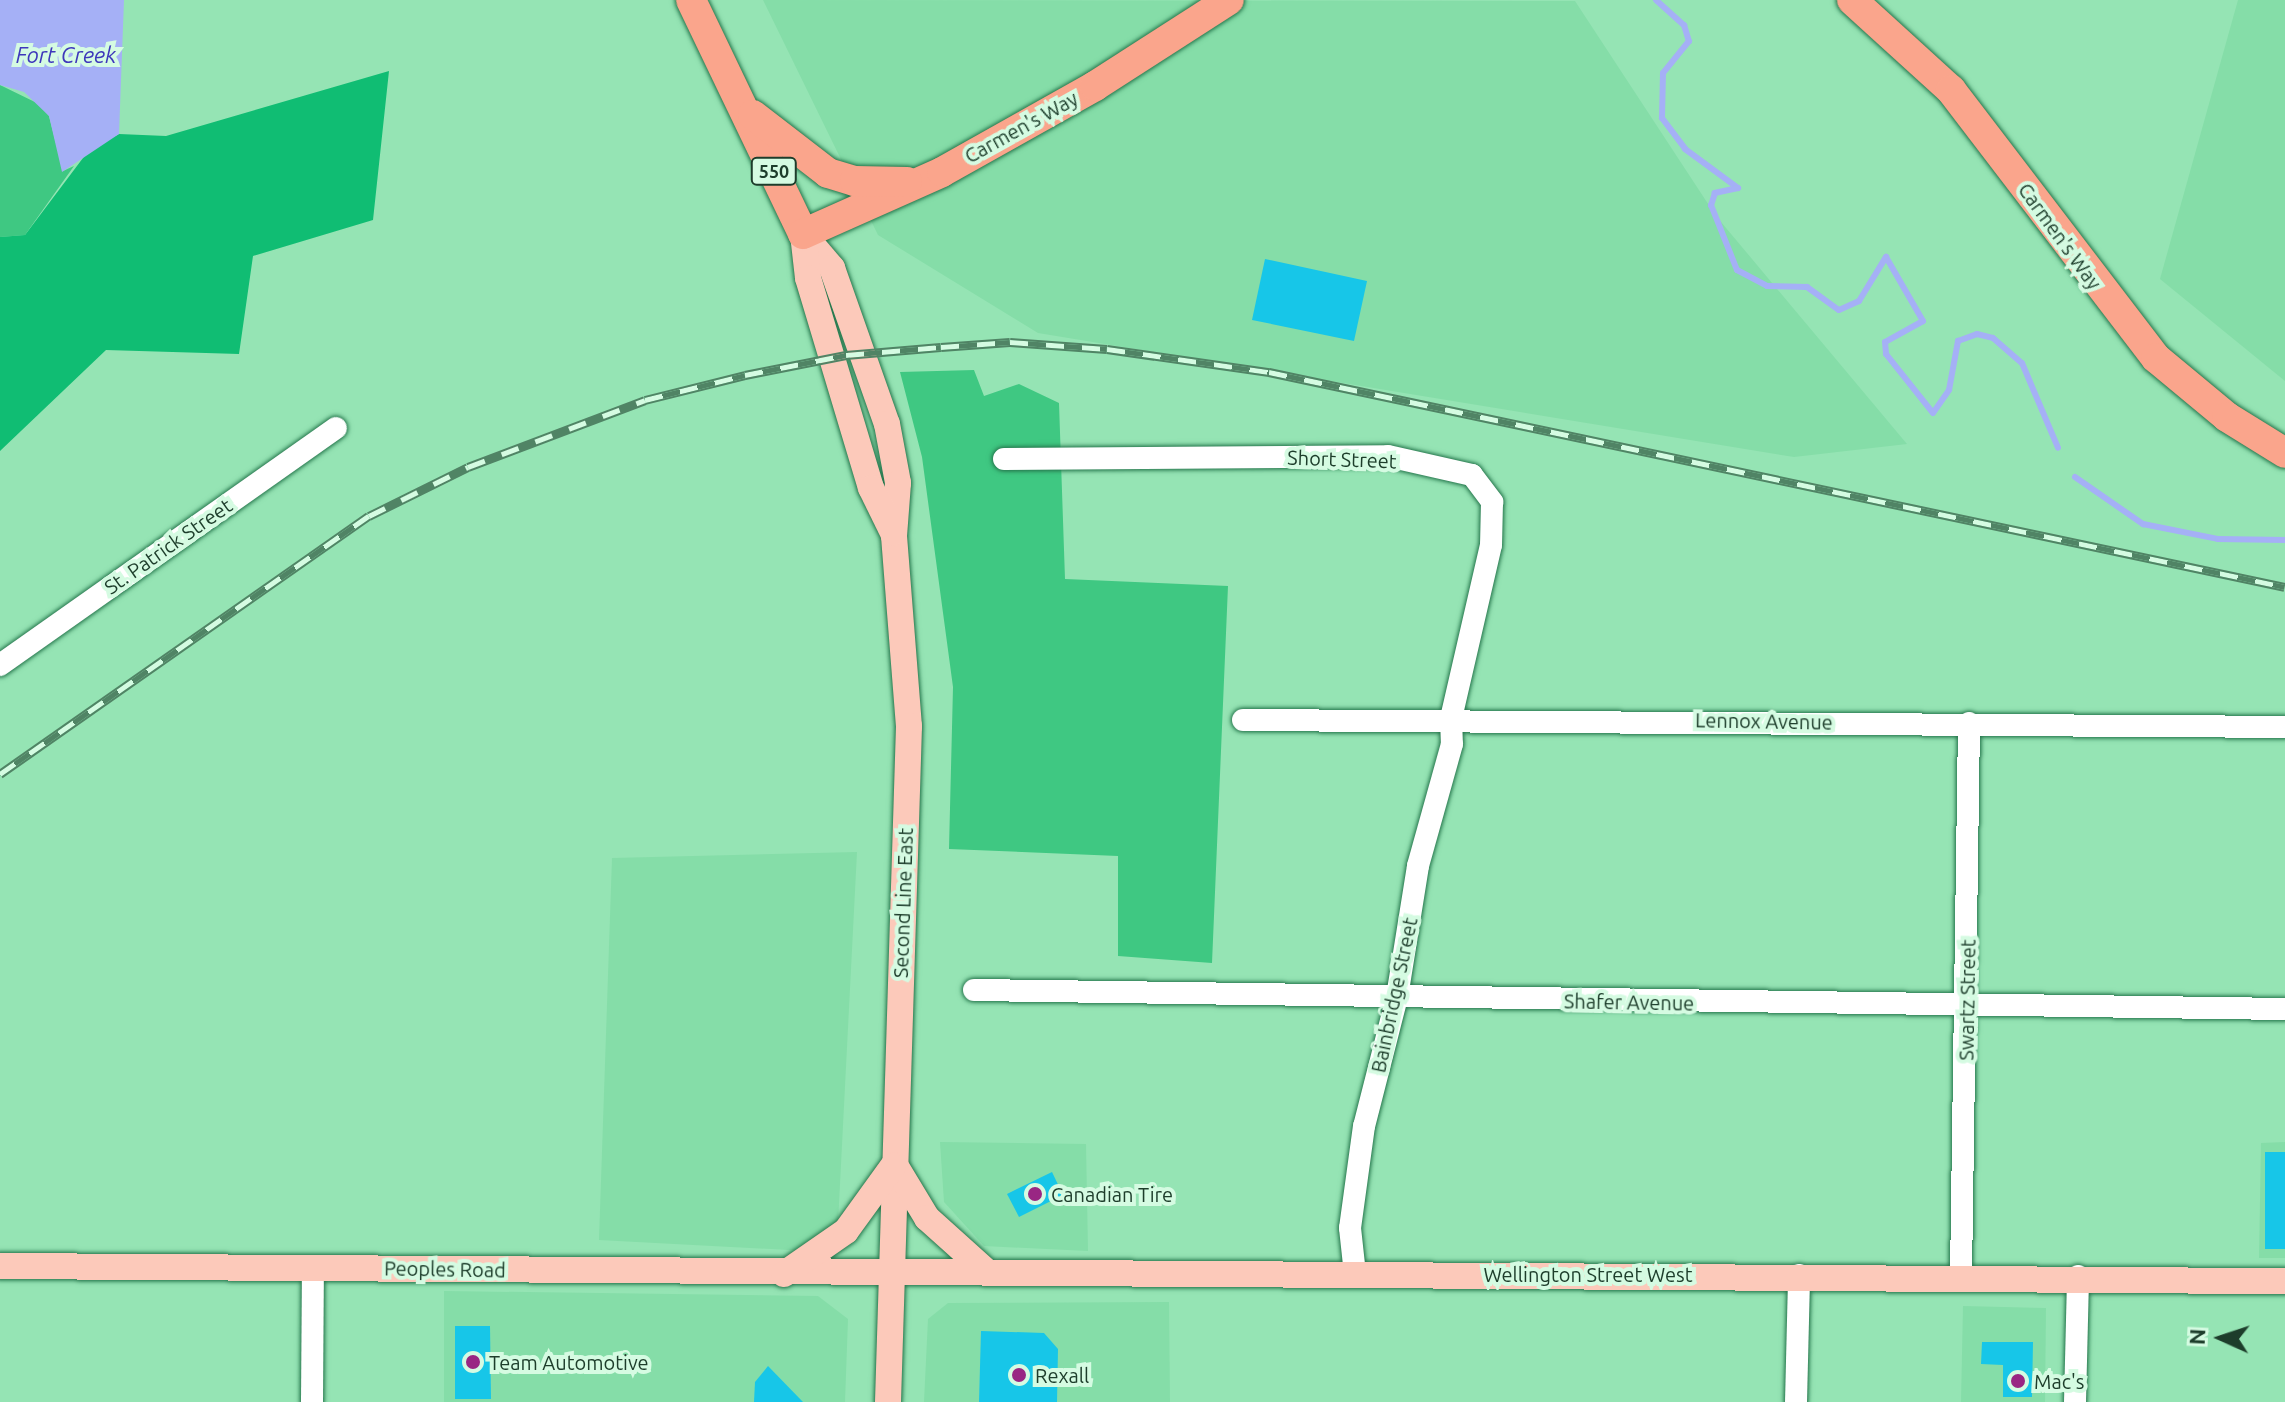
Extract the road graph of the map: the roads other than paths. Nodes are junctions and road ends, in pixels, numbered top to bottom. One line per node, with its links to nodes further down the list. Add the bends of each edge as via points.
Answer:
1 (691, 0): 4 (highway, Second Line East / 550)
2 (1229, 0): 5 (highway, Carmen's Way, via 1095,86)
3 (1852, 0): 8 (highway, Carmen's Way, via 1951,90 2156,358 2227,417)
4 (746, 108): 5 (highway, via 801,158 828,173 883,184); 6 (highway, Second Line East / 550)
5 (922, 180): 6 (highway, Carmen's Way)
6 (803, 234): 19 (main road, Second Line East / 550, via 808,278 871,488 894,536 909,726)
7 (336, 428): 10 (street, St. Patrick Street)
8 (2285, 453)
9 (1004, 459): 11 (street, Short Street, via 1388,456 1472,475 1492,502 1491,545)
10 (0, 665)
11 (1451, 718): 12 (street, Lennox Avenue); 13 (street, Lennox Avenue); 16 (street, Bainbridge Street, via 1452,744 1418,866)
12 (1243, 720)
13 (1969, 723): 14 (street, Lennox Avenue); 17 (street, Swartz Street)
14 (2285, 727)
15 (974, 990): 16 (street, Shafer Avenue)
16 (1397, 997): 17 (street, Shafer Avenue); 25 (street, Bainbridge Street, via 1364,1126 1350,1228)
17 (1967, 1005): 18 (street, Shafer Avenue); 27 (street, Swartz Street)
18 (2285, 1009)
19 (894, 1164): 22 (main road, Second Line East / 550); 23 (main road, via 927,1218); 24 (main road, via 846,1231)
20 (0, 1266): 21 (main road, Peoples Road)
21 (313, 1267): 24 (main road, Peoples Road); 30 (street)
22 (890, 1270): 23 (main road, Wellington Street West); 24 (main road, Peoples Road); 31 (main road, 550)
23 (985, 1270): 25 (main road, Wellington Street West)
24 (784, 1274)
25 (1355, 1274): 26 (main road, Wellington Street West)
26 (1799, 1275): 27 (main road, Wellington Street West); 32 (street)
27 (1961, 1276): 28 (main road, Wellington Street West)
28 (2078, 1276): 29 (main road, Wellington Street West); 33 (street)
29 (2285, 1281)
30 (312, 1402)
31 (888, 1402)
32 (1796, 1402)
33 (2075, 1402)

